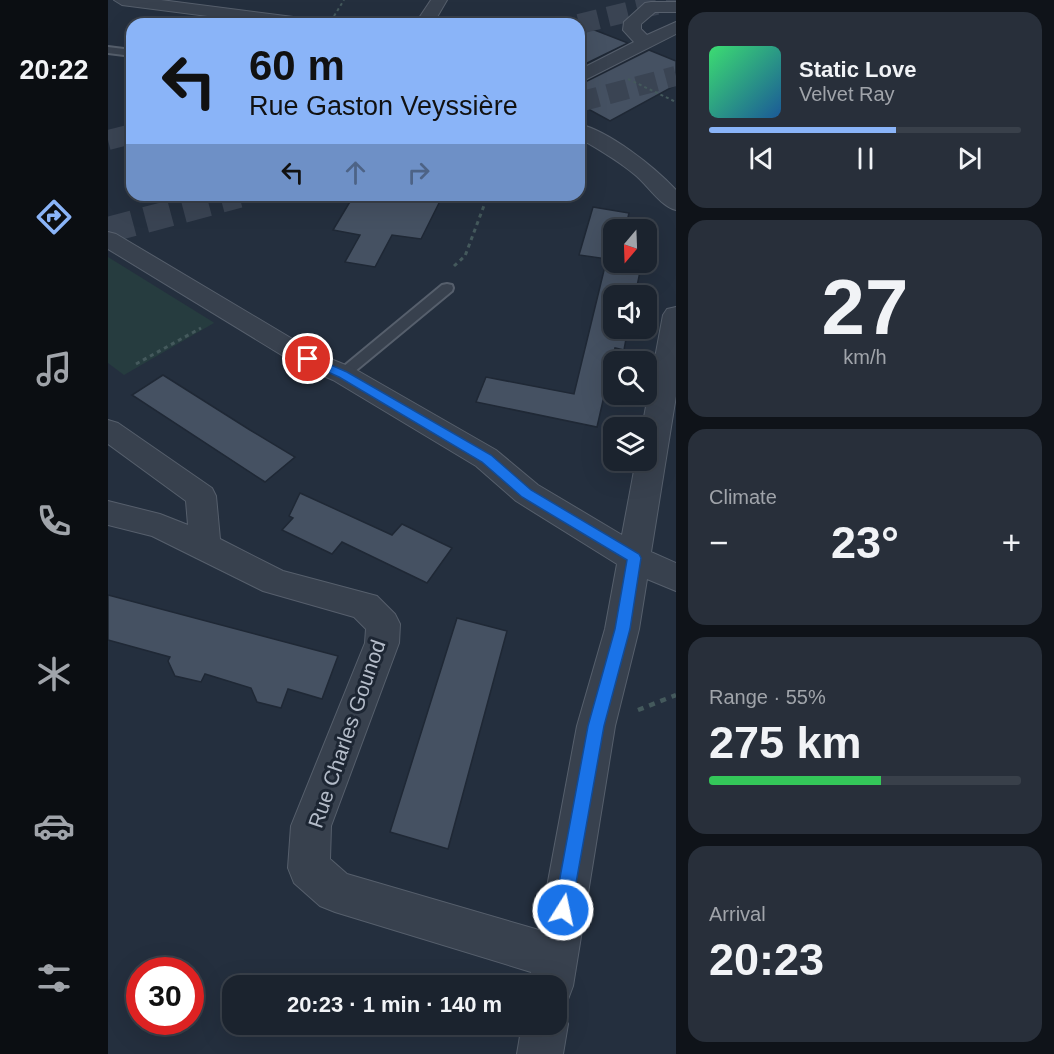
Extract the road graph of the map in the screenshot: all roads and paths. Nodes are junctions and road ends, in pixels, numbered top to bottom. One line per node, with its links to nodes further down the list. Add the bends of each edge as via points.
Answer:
1 (122, 0): 6 (street)
2 (344, 0): 5 (path)
3 (439, 0): 7 (street)
4 (676, 7): 9 (street, via 651,7 633,22 632,30)
5 (334, 16)
6 (262, 18)
7 (428, 18)
8 (676, 27): 9 (street)
9 (646, 44): 12 (street)
10 (108, 50): 11 (lane)
11 (126, 52)
12 (600, 67): 13 (street); 14 (path)
13 (585, 74)
14 (676, 102)
15 (585, 133): 17 (street, via 633,161)
16 (486, 201): 19 (path, via 465,256 438,280)
17 (676, 203)
18 (108, 239): 23 (street, via 308,359)
19 (447, 288): 23 (lane)
20 (676, 315): 27 (street)
21 (203, 327): 22 (path)
22 (136, 364)
23 (343, 374): 27 (street, via 486,458 527,494)
24 (108, 430): 26 (street, via 201,496)
25 (108, 513): 26 (street, via 160,526)
26 (205, 546): 29 (street, Rue Charles Gounod, via 275,582 365,606 383,624 382,643 311,826 309,868 335,891)
27 (634, 558): 28 (street); 29 (street, via 622,629 596,726)
28 (676, 578)
29 (553, 971)
30 (543, 1035): 31 (street)
31 (540, 1054)

